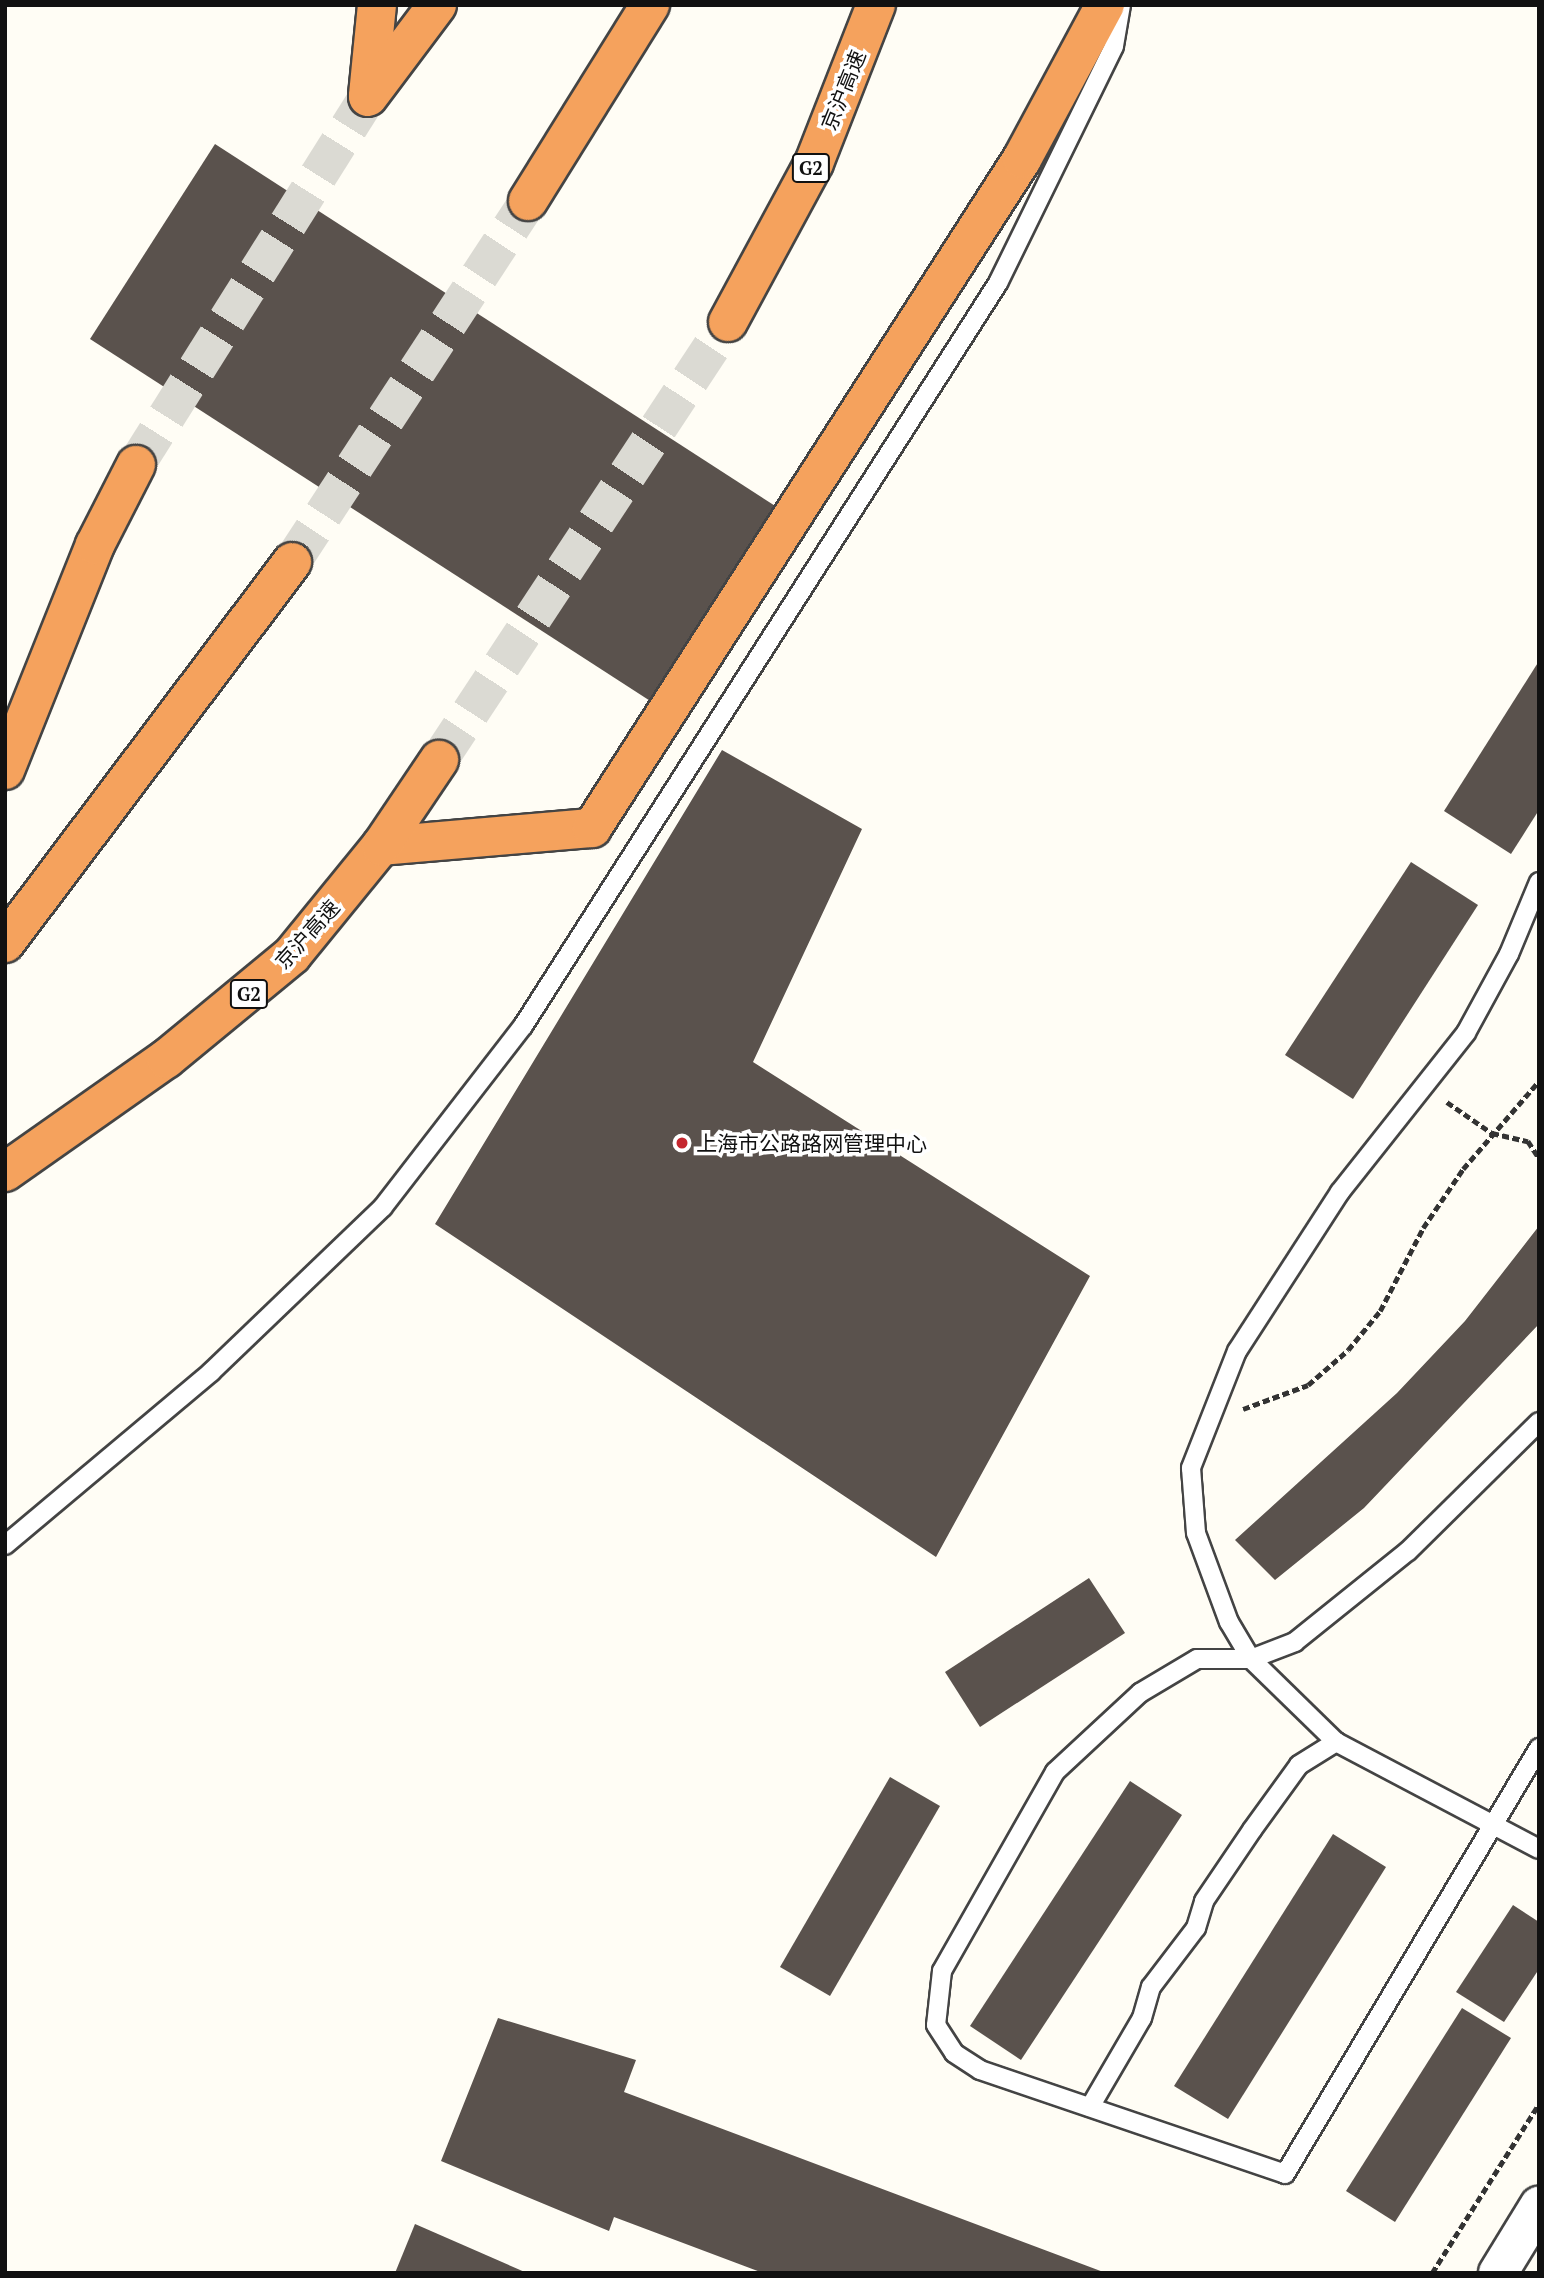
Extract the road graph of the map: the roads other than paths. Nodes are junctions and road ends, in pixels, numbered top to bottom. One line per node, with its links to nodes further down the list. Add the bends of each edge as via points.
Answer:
1 (377, 5): 2 (highway, via 368,97)
2 (437, 5)
3 (650, 5): 7 (highway)
4 (876, 5): 8 (highway, 京沪高速 / G2, via 814,163)
5 (1105, 5): 13 (highway, via 1022,159 592,828)
6 (1121, 5): 18 (lane, via 1114,47 992,293 523,1026 383,1208 211,1372)
7 (528, 201)
8 (728, 322)
9 (136, 465): 12 (highway, via 95,545)
10 (292, 562): 15 (highway)
11 (439, 760): 13 (highway, 京沪高速 / G2)
12 (5, 770)
13 (381, 846): 16 (highway, 京沪高速 / G2, via 292,955 250,993)
14 (1539, 882): 19 (lane, via 1497,977 1426,1088 1340,1192 1285,1272 1237,1351 1206,1419 1191,1468 1196,1533 1229,1622)
15 (5, 943)
16 (5, 1172)
17 (1539, 1422): 19 (lane, via 1408,1551 1295,1642)
18 (5, 1545)
19 (1251, 1659): 20 (lane); 24 (lane, via 1197,1659 1140,1693 1055,1772 942,1971 936,2025 954,2053 979,2070)
20 (1336, 1742): 22 (lane); 24 (lane, via 1299,1765 1204,1901 1196,1927 1151,1987 1142,2018)
21 (1539, 1748): 22 (lane)
22 (1492, 1826): 23 (lane); 24 (lane, via 1285,2174)
23 (1539, 1849)
24 (1090, 2107)
25 (1539, 2206): 26 (street)
26 (1498, 2273)

